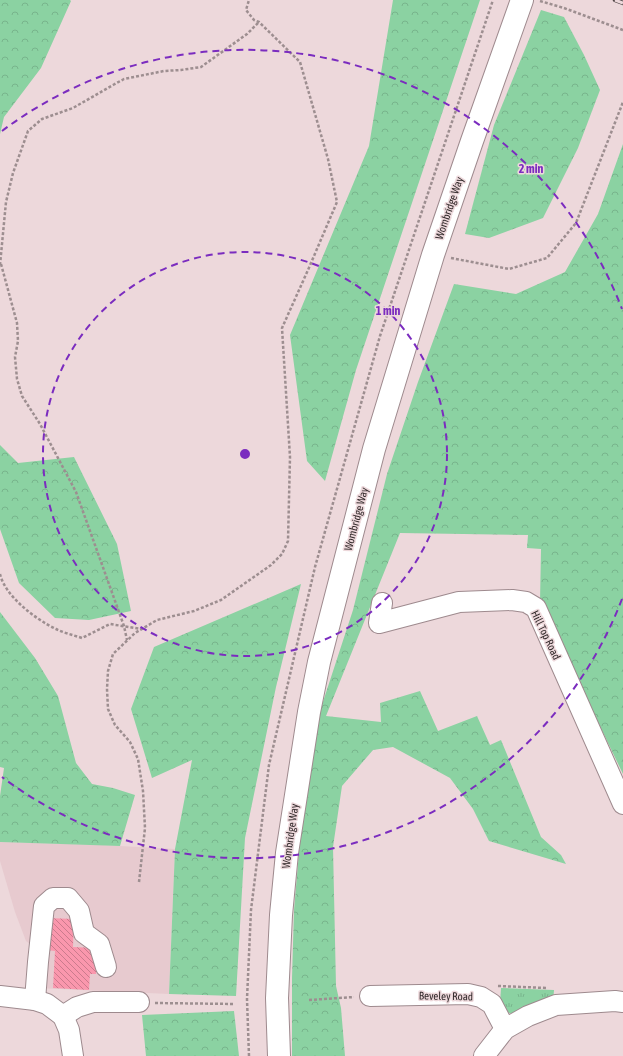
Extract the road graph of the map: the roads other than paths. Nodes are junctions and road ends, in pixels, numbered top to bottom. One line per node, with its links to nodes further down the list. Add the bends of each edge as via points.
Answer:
1 (526, 3): 13 (main road, Wombridge Way, via 469,148 433,255 374,449 319,662 287,853 277,998)
2 (382, 603): 3 (street, Hill Top Road, via 379,623 458,602 512,600 526,602 536,608)
3 (623, 804)
4 (106, 967): 7 (street, via 98,944 84,933 79,911 68,898 53,898 44,906)
5 (0, 996): 7 (street)
6 (370, 996): 11 (street, Beveley Road, via 468,994 481,997 492,1004)
7 (35, 1000): 10 (street, via 47,1004)
8 (139, 1002): 10 (street, via 93,1002 76,1007)
9 (623, 1002): 11 (street, via 556,1005)
10 (63, 1016): 12 (street, via 69,1030)
11 (505, 1029): 14 (street)
12 (73, 1056)
13 (279, 1056)
14 (484, 1056)

